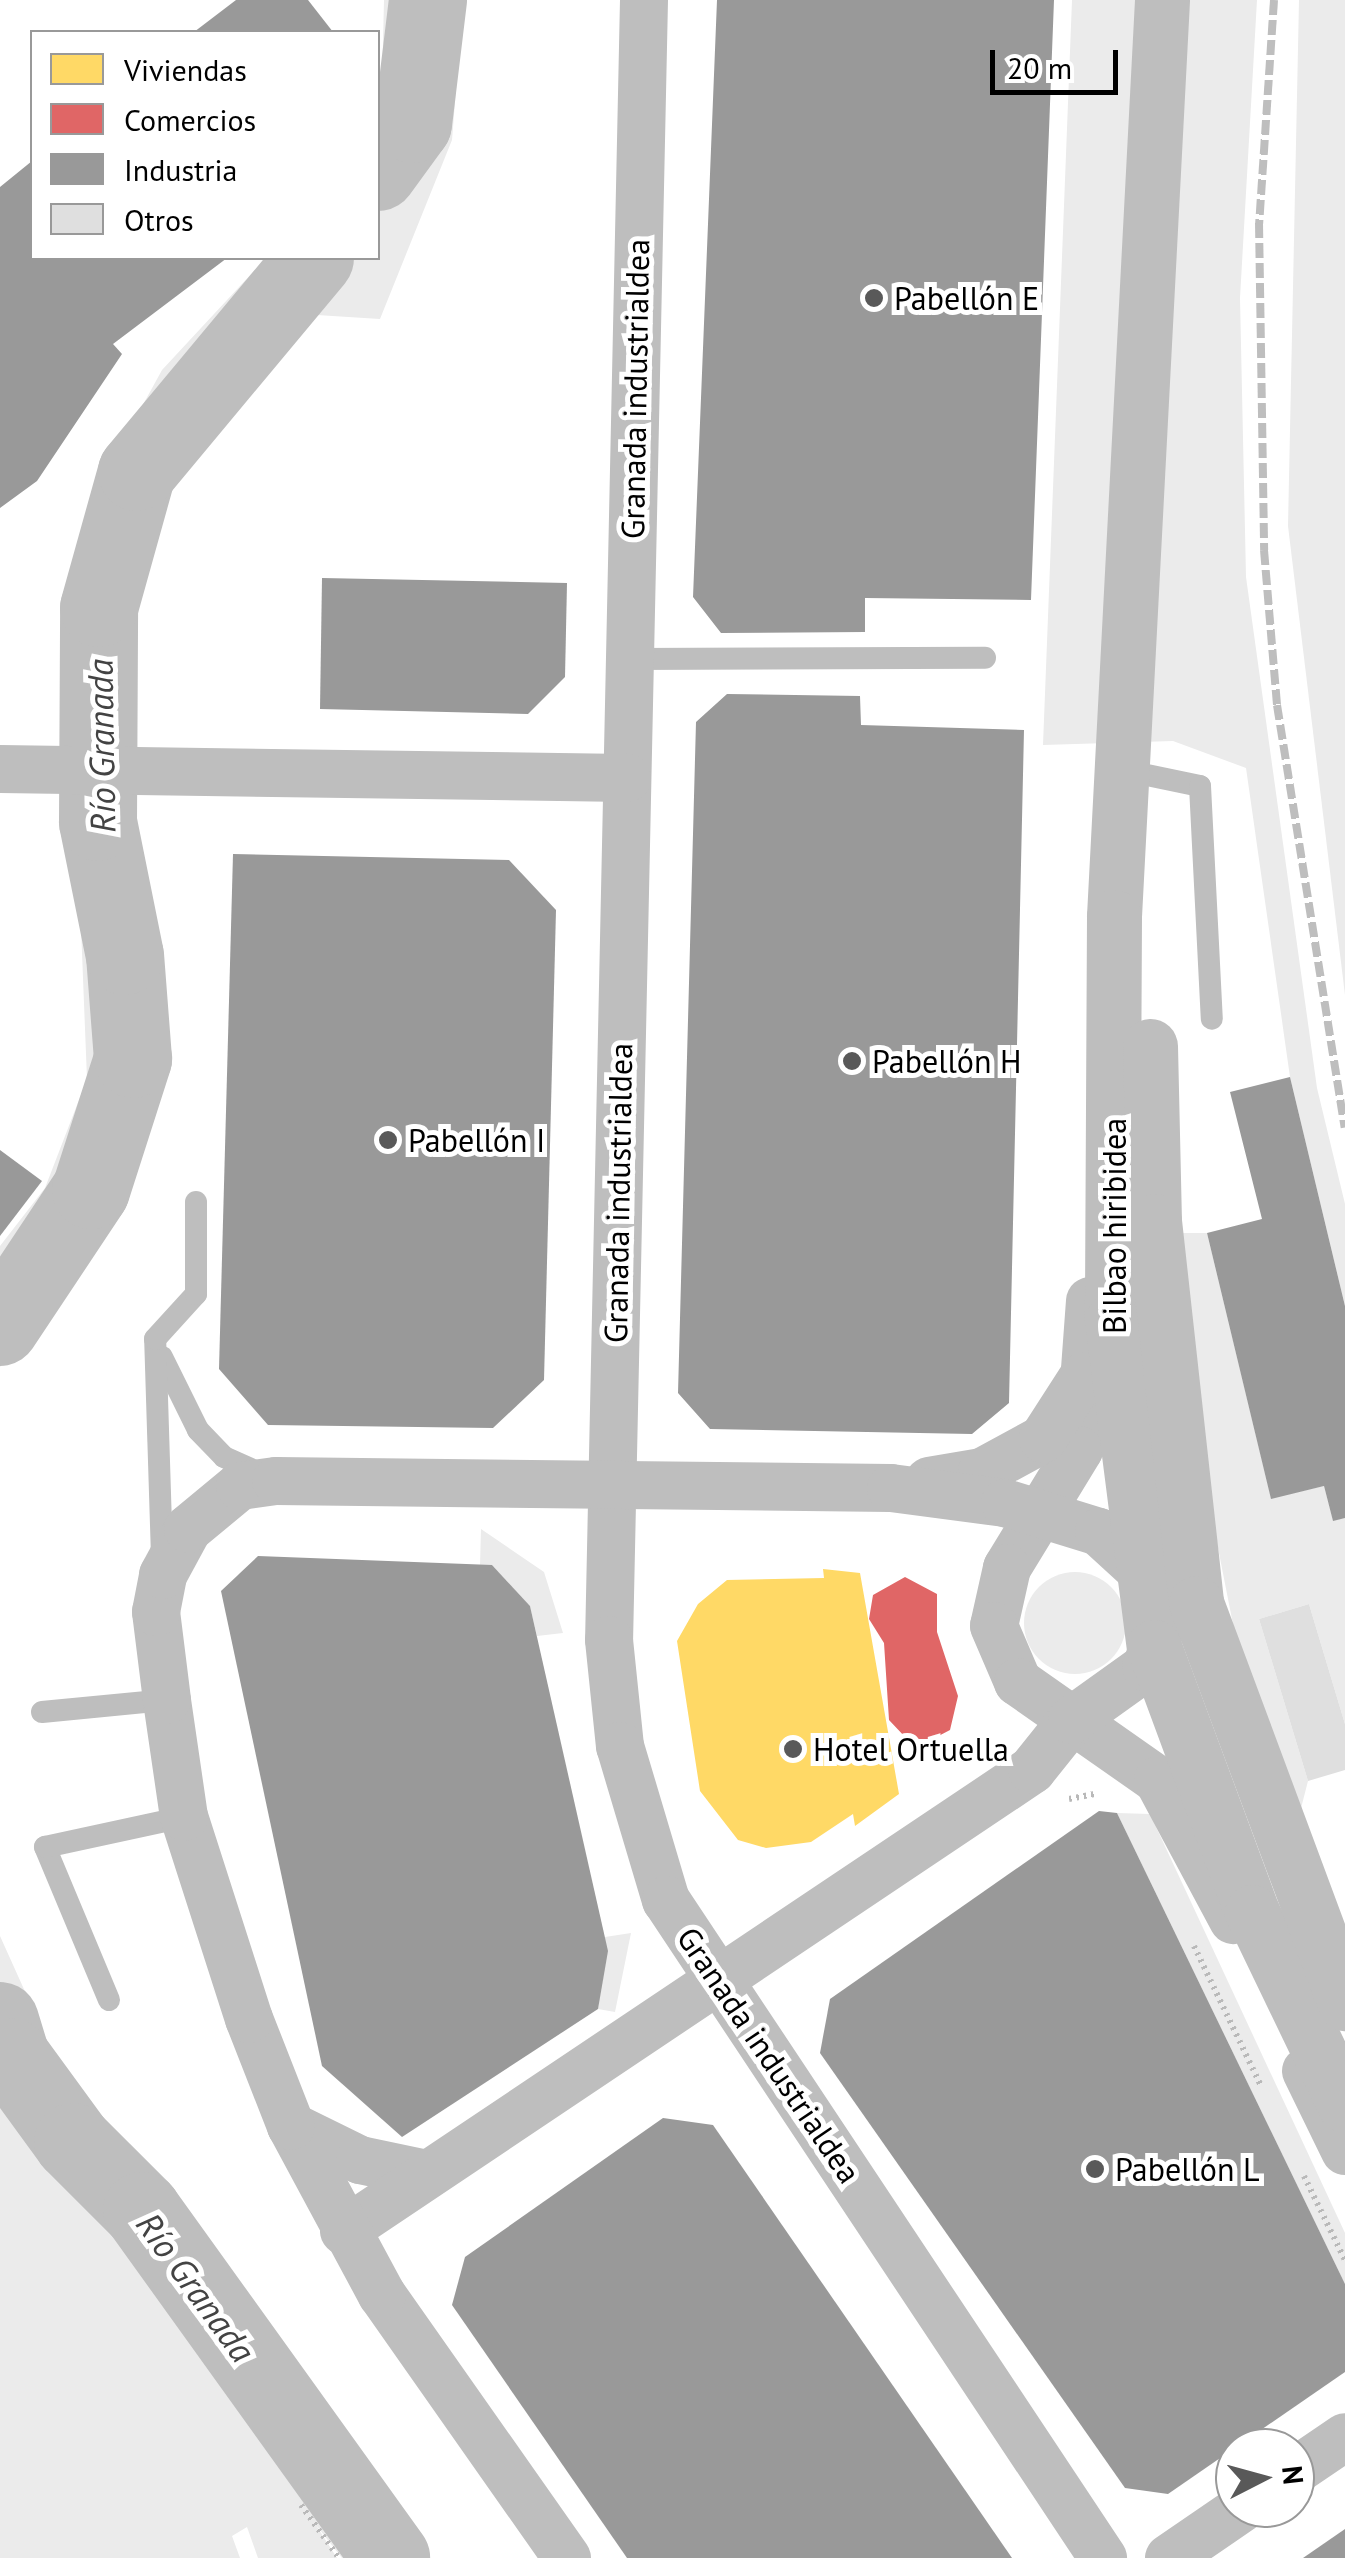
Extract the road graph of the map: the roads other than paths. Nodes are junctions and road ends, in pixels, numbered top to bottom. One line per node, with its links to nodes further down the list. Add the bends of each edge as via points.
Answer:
1 (643, 0): 4 (street, Granada industrialdea)
2 (1162, 0): 3 (street, Bilbao hiribidea)
3 (1149, 307): 7 (street, Bilbao hiribidea); 9 (street, Bilbao hiribidea)
4 (630, 658): 5 (lane); 8 (street, Granada industrialdea)
5 (985, 658)
6 (0, 769): 8 (street)
7 (1147, 775): 10 (lane, via 1200,786); 12 (street, Bilbao hiribidea)
8 (627, 778): 17 (street, Granada industrialdea)
9 (1114, 916): 14 (street, via 1088,995); 20 (street, Bilbao hiribidea, via 1112,1321)
10 (1212, 1019)
11 (196, 1202): 13 (lane, via 196,1294)
12 (1154, 1220): 20 (street, via 1138,1271); 28 (street, Bilbao hiribidea, via 1196,1603)
13 (155, 1339): 15 (lane, via 198,1430 224,1457); 19 (lane)
14 (1090, 1360): 16 (street, via 1043,1438 982,1472); 18 (street, via 1079,1450)
15 (276, 1481): 17 (street); 19 (street, via 240,1486 210,1506)
16 (891, 1488): 17 (street); 18 (street)
17 (613, 1489): 27 (street, Granada industrialdea, via 609,1640 620,1746 666,1900)
18 (1044, 1517): 20 (street, via 1099,1532); 23 (street, via 1006,1568 994,1626 1018,1682)
19 (162, 1576): 21 (street, via 156,1612)
20 (1152, 1603): 23 (street, via 1128,1684); 28 (street, via 1280,1904); 30 (street, Bilbao hiribidea, via 1252,1912)
21 (167, 1700): 22 (lane); 26 (street)
22 (42, 1712)
23 (1072, 1720): 24 (street); 25 (street)
24 (1016, 1780): 25 (street, via 1101,1761); 27 (street)
25 (1158, 1780): 32 (street)
26 (184, 1816): 29 (lane, via 45,1848); 31 (street)
27 (718, 1978): 33 (street); 37 (street, Granada industrialdea)
28 (1341, 1993)
29 (108, 2000)
30 (1345, 2105)
31 (290, 2126): 33 (street, via 360,2160); 34 (street)
32 (1345, 2151)
33 (427, 2174): 34 (street)
34 (344, 2231): 39 (street)
35 (1345, 2437): 36 (street)
36 (1315, 2457)
37 (1059, 2492): 40 (street); 41 (street, Granada industrialdea)
38 (1215, 2526): 42 (street)
39 (567, 2558)
40 (1060, 2558)
41 (1103, 2558)
42 (1169, 2558)

